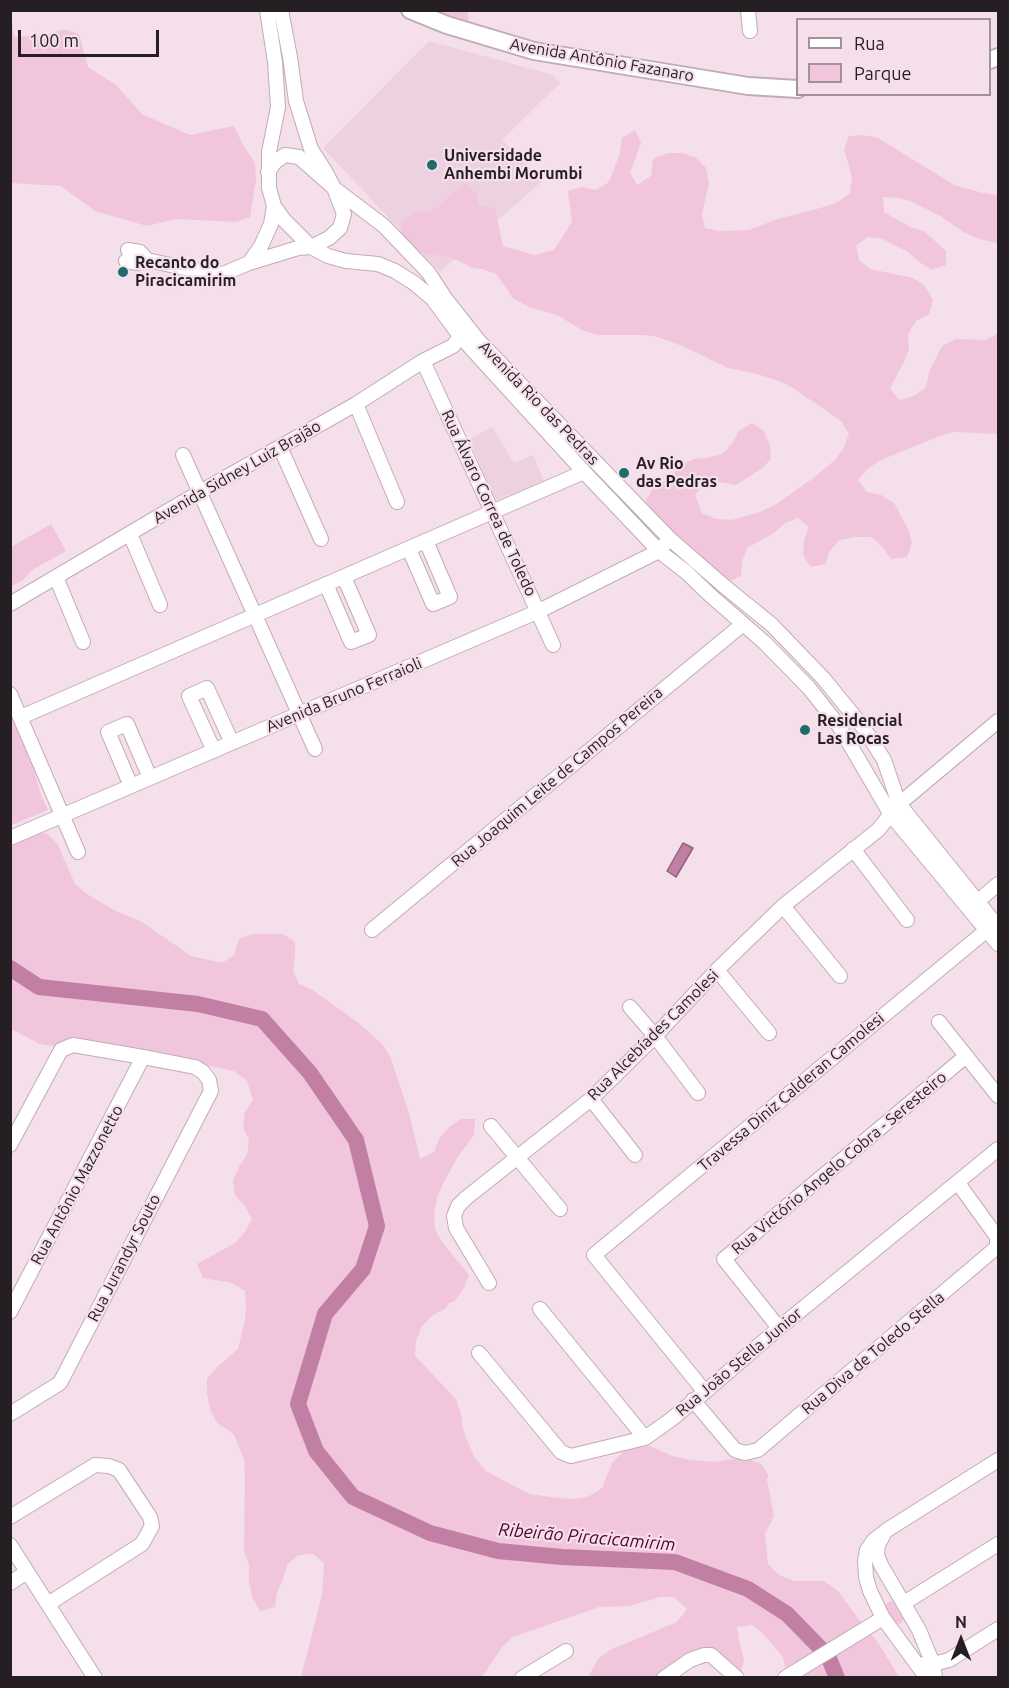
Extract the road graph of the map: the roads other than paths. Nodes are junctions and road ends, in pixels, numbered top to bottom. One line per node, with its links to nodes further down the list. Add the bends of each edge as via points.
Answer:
1 (267, 10): 7 (street, Avenida Rio das Pedras, via 278,107)
2 (281, 10): 8 (street, Avenida Rio das Pedras, via 296,101 310,149)
3 (410, 10): 6 (main road, Avenida Antônio Fazanaro, via 534,51 748,86)
4 (748, 10): 5 (street)
5 (750, 31)
6 (796, 89)
7 (268, 172): 8 (street, via 285,155 300,157); 9 (street, Avenida Rio das Pedras)
8 (334, 188): 10 (street, via 343,221 335,233); 24 (street, Avenida Rio das Pedras, via 384,226 428,272 478,339)
9 (274, 206): 10 (street, Avenida Rio das Pedras); 12 (street, Avenida Rio das Pedras, via 261,246)
10 (310, 247): 12 (street); 13 (street, Avenida Rio das Pedras, via 328,256 378,264 395,271 432,298)
11 (127, 255): 12 (street, via 138,263 147,260 223,274)
12 (249, 263)
13 (460, 336): 14 (street, Avenida Sidney Luiz Brajão, via 453,346); 18 (street, Avenida Rio das Pedras)
14 (423, 361): 15 (street, Avenida Sidney Luiz Brajão); 21 (street, Rua Álvaro Correa de Toledo)
15 (356, 404): 16 (street, Avenida Sidney Luiz Brajão); 20 (street)
16 (280, 447): 19 (street, Avenida Sidney Luiz Brajão); 23 (street)
17 (183, 454): 19 (street)
18 (584, 472): 21 (street); 27 (street, Avenida Rio das Pedras)
19 (200, 492): 22 (street, Avenida Sidney Luiz Brajão); 34 (street)
20 (397, 502)
21 (492, 512): 25 (street); 33 (street, Rua Álvaro Correa de Toledo)
22 (130, 534): 28 (street, Avenida Sidney Luiz Brajão); 32 (street)
23 (321, 539)
24 (670, 539): 27 (street, Avenida Bruno Ferraioli); 47 (street, Avenida Rio das Pedras, via 772,624 823,678 884,760)
25 (426, 541): 26 (street); 26 (street, via 450,597 433,604)
26 (409, 549): 29 (street)
27 (659, 551): 33 (street, Avenida Bruno Ferraioli); 35 (street, Avenida Rio das Pedras)
28 (56, 577): 31 (street, Avenida Sidney Luiz Brajão); 36 (street)
29 (344, 577): 30 (street); 30 (street, via 369,635 351,642)
30 (326, 584): 34 (street)
31 (10, 604)
32 (160, 605)
33 (539, 611): 37 (street, Rua Álvaro Correa de Toledo); 39 (street, Avenida Bruno Ferraioli)
34 (255, 615): 39 (street); 40 (street)
35 (743, 624): 47 (street, Avenida Rio das Pedras, via 809,688); 58 (street, Rua Joaquim Leite de Campos Pereira)
36 (83, 642)
37 (553, 645)
38 (10, 694): 40 (street)
39 (300, 714): 42 (street, Avenida Bruno Ferraioli); 43 (street)
40 (21, 717): 48 (street)
41 (999, 721): 47 (street, Rua Alcebíades Camolesi)
42 (232, 743): 44 (street, Avenida Bruno Ferraioli); 44 (street, via 207,688 189,696)
43 (315, 749)
44 (214, 751): 45 (street, Avenida Bruno Ferraioli)
45 (150, 778): 46 (street, Avenida Bruno Ferraioli); 46 (street, via 127,724 108,732)
46 (131, 786): 48 (street, Avenida Bruno Ferraioli)
47 (895, 809): 50 (street, Rua Alcebíades Camolesi, via 878,830); 53 (street, Avenida Rio das Pedras); 54 (street, Avenida Rio das Pedras)
48 (63, 816): 49 (street, Avenida Bruno Ferraioli); 51 (street)
49 (10, 838)
50 (853, 849): 55 (street, Rua Alcebíades Camolesi); 56 (street)
51 (78, 852)
52 (999, 884): 54 (street)
53 (953, 889): 54 (street); 57 (street, Avenida Rio das Pedras)
54 (978, 901): 57 (street, Avenida Rio das Pedras)
55 (783, 906): 60 (street, Rua Alcebíades Camolesi); 61 (street)
56 (906, 920)
57 (993, 928): 59 (street, Avenida Rio das Pedras); 78 (street, Travessa Diniz Calderan Camolesi)
58 (372, 930)
59 (999, 944)
60 (717, 970): 64 (street); 65 (street, Rua Alcebíades Camolesi)
61 (840, 976)
62 (630, 1007): 65 (street)
63 (939, 1022): 66 (street)
64 (769, 1033)
65 (655, 1036): 68 (street); 70 (street, Rua Alcebíades Camolesi)
66 (966, 1056): 69 (street); 82 (street, Rua Victório Angelo Cobra - Seresteiro, via 724,1259)
67 (143, 1057): 72 (street, via 73,1045 61,1050); 81 (street, Rua Antônio Mazzonetto); 85 (street, Rua Jurandyr Souto, via 195,1067 209,1080 210,1090 60,1383)
68 (698, 1093)
69 (999, 1096)
70 (591, 1099): 74 (street); 75 (street, Rua Alcebíades Camolesi)
71 (491, 1126): 75 (street)
72 (10, 1145)
73 (999, 1149): 76 (street, Rua João Stella Junior)
74 (635, 1155)
75 (517, 1158): 77 (street); 79 (street, Rua Alcebíades Camolesi, via 466,1198 454,1216 456,1228)
76 (958, 1183): 82 (street, Rua João Stella Junior); 84 (street, Rua Diva de Toledo Stella, via 997,1236 997,1247 758,1450 735,1450)
77 (560, 1209)
78 (594, 1255): 84 (street, Rua Diva de Toledo Stella)
79 (487, 1280)
80 (540, 1309): 86 (street)
81 (10, 1312)
82 (779, 1328): 84 (street, Rua João Stella Junior)
83 (479, 1353): 86 (street, Rua João Stella Junior, via 561,1452 571,1456)
84 (699, 1396): 86 (street, Rua João Stella Junior)
85 (10, 1414)
86 (645, 1438)
87 (999, 1460): 89 (street)
88 (10, 1517): 94 (street, via 95,1465 118,1470 150,1517 152,1527 142,1544)
89 (887, 1530): 95 (street, via 877,1555); 96 (street, via 870,1545 865,1561 868,1584)
90 (999, 1544): 95 (street)
91 (10, 1545): 92 (street)
92 (27, 1572): 93 (street); 94 (street)
93 (10, 1583)
94 (48, 1604): 102 (street)
95 (905, 1605): 96 (street, via 893,1596 887,1597 882,1601); 96 (street, via 908,1620 903,1625 894,1627); 100 (street)
96 (884, 1617): 99 (street); 105 (street)
97 (999, 1629): 100 (street)
98 (566, 1651): 103 (street)
99 (916, 1662): 100 (street); 106 (street)
100 (934, 1671)
101 (670, 1675): 104 (street, via 690,1660 711,1655)
102 (95, 1677)
103 (522, 1677)
104 (736, 1677)
105 (785, 1677)
106 (927, 1677)

